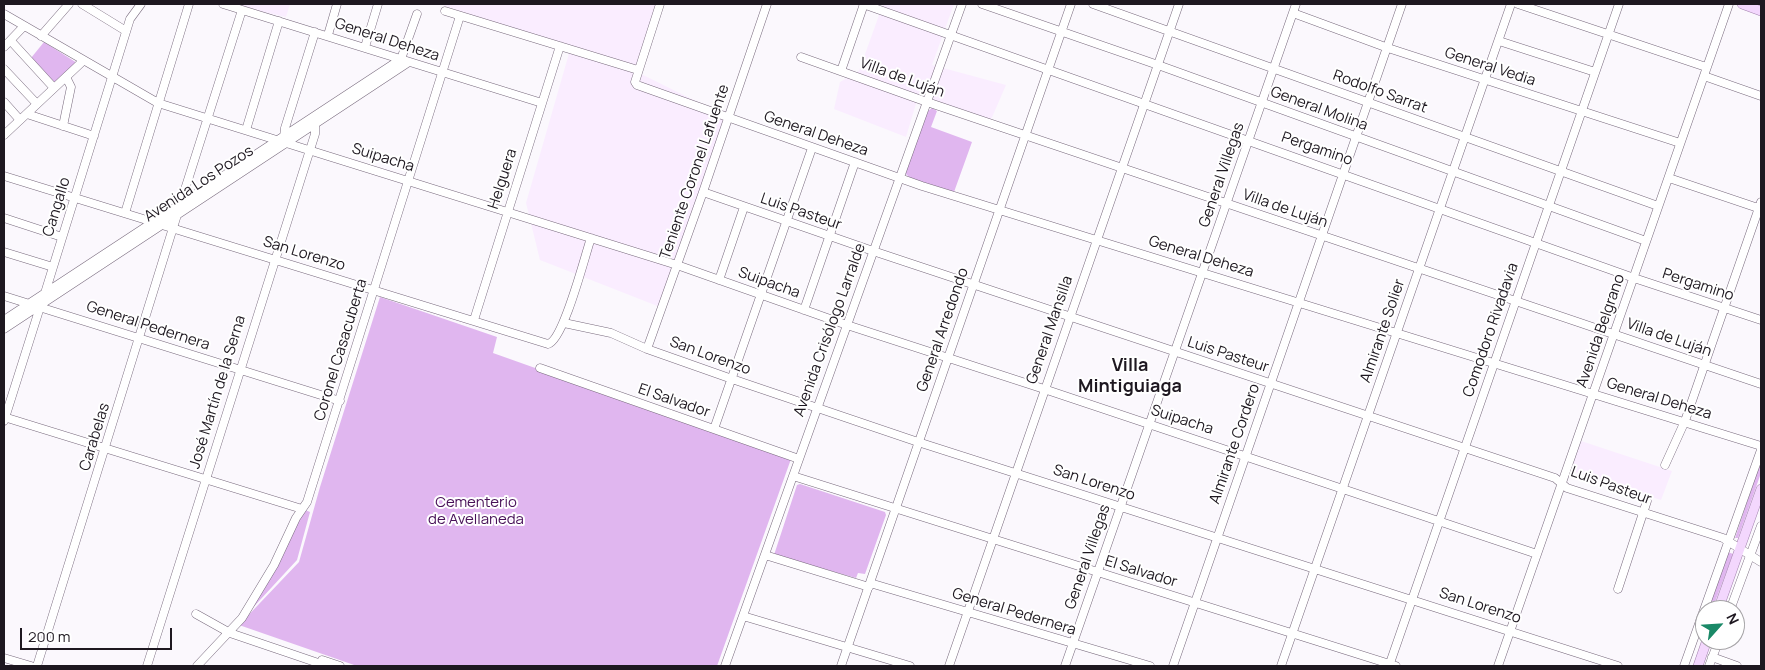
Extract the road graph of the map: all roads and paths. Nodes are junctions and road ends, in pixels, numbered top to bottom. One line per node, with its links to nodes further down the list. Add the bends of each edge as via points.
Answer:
1 (69, 4): 39 (street)
2 (84, 4): 32 (street)
3 (141, 4): 32 (street, Cangallo, via 133,12)
4 (189, 4): 67 (street)
5 (223, 4): 23 (street, General Deheza)
6 (337, 4): 38 (street)
7 (378, 4): 44 (street)
8 (660, 4): 54 (street)
9 (863, 4): 37 (street, Pergamino); 55 (street)
10 (962, 4): 37 (street, Avenida Crisólogo Larralde)
11 (982, 4): 34 (street, General Molina)
12 (1071, 4): 34 (street, General Arredondo)
13 (1092, 4): 35 (street, Rodolfo Sarrat)
14 (1179, 4): 35 (street, General Mansilla)
15 (1296, 4): 28 (street, General Villegas)
16 (1402, 4): 45 (street, Almirante Cordero)
17 (1511, 4): 41 (street, Almirante Solier)
18 (1518, 4): 36 (street)
19 (1619, 4): 36 (street, Comodoro Rivadavia)
20 (1729, 4): 50 (street, Avenida Belgrano)
21 (1742, 4): 25 (main road)
22 (763, 5): 75 (street, Teniente Coronel Lafuente)
23 (242, 10): 30 (street, General Deheza); 74 (street)
24 (445, 11): 29 (street)
25 (1761, 11)
26 (4, 14): 31 (street, Suipacha)
27 (417, 14): 48 (street)
28 (1293, 14): 45 (street, General Vedia); 52 (street, General Villegas)
29 (460, 16): 42 (street); 57 (street, Coronel Casacuberta)
30 (279, 21): 33 (street, General Deheza); 79 (street)
31 (24, 26): 39 (street, Suipacha); 40 (street)
32 (126, 31): 60 (street, Cangallo)
33 (315, 32): 38 (street, General Deheza); 85 (street)
34 (1061, 32): 49 (street, General Molina); 53 (street, General Arredondo)
35 (1170, 32): 49 (street, General Mansilla); 52 (street, Rodolfo Sarrat)
36 (1609, 33): 50 (street); 56 (street, Comodoro Rivadavia)
37 (952, 34): 53 (street, Pergamino); 65 (street, Avenida Crisólogo Larralde)
38 (328, 35): 44 (street, General Deheza)
39 (41, 36): 47 (street, Suipacha)
40 (11, 40): 43 (street); 62 (street)
41 (1498, 41): 56 (street); 61 (street, Almirante Solier)
42 (560, 46): 54 (street); 68 (street, Helguera)
43 (4, 47)
44 (365, 47): 48 (street, General Deheza)
45 (1388, 48): 61 (street, General Vedia); 70 (street, Almirante Cordero)
46 (801, 57): 55 (street, Villa de Luján)
47 (83, 61): 59 (street); 60 (street, Suipacha)
48 (405, 61): 57 (street, General Deheza); 78 (street, Avenida Los Pozos); 85 (street, Avenida Los Pozos)
49 (1158, 65): 66 (street, General Molina); 69 (street, General Mansilla)
50 (1706, 67): 58 (street, Avenida Belgrano)
51 (4, 68): 71 (street)
52 (1273, 68): 66 (street, General Villegas); 70 (street, Rodolfo Sarrat)
53 (1048, 69): 69 (street, Pergamino); 81 (street, General Arredondo)
54 (638, 70): 75 (street, General Deheza, via 636,84)
55 (840, 71): 65 (street, Villa de Luján)
56 (1595, 72): 72 (street, Comodoro Rivadavia)
57 (442, 73): 68 (street, General Deheza); 98 (street, Coronel Casacuberta)
58 (1704, 76): 63 (street); 87 (street, Avenida Belgrano)
59 (66, 77): 62 (street); 77 (street, via 71,87)
60 (112, 78): 67 (street, Suipacha); 82 (street, Cangallo)
61 (1485, 79): 72 (street, General Vedia); 84 (street, Almirante Solier)
62 (54, 88): 71 (street)
63 (1761, 96)
64 (4, 102): 76 (street)
65 (927, 102): 81 (street, Villa de Luján); 96 (street, Avenida Crisólogo Larralde)
66 (1261, 102): 83 (street, General Molina); 86 (street, General Villegas)
67 (158, 103): 74 (street, Suipacha); 110 (street)
68 (542, 103): 109 (street, Helguera)
69 (1144, 103): 86 (street, Pergamino); 91 (street, General Mansilla)
70 (1369, 103): 83 (street, Almirante Cordero); 84 (street, Rodolfo Sarrat)
71 (37, 104): 73 (street)
72 (1583, 112): 87 (street, General Vedia); 93 (street, Comodoro Rivadavia)
73 (27, 114): 76 (street); 77 (street)
74 (209, 118): 79 (street, Suipacha); 102 (street)
75 (728, 118): 88 (street, General Deheza); 99 (street, Teniente Coronel Lafuente)
76 (20, 120): 80 (street)
77 (63, 126): 82 (street)
78 (315, 126): 85 (street, Avenida Los Pozos); 89 (street, José Martín de la Serna)
79 (246, 130): 85 (street, Suipacha)
80 (4, 135)
81 (1025, 135): 91 (street, Villa de Luján); 108 (street, General Arredondo)
82 (94, 136): 100 (street, Cangallo)
83 (1357, 137): 92 (street, General Molina); 94 (street, Almirante Cordero)
84 (1465, 137): 92 (street, Almirante Solier); 93 (street, Rodolfo Sarrat)
85 (284, 140): 89 (street, Suipacha); 102 (street, Avenida Los Pozos); 111 (street, Avenida Los Pozos)
86 (1247, 140): 94 (street, Pergamino); 101 (street, General Villegas)
87 (1680, 143): 97 (street, Avenida Belgrano)
88 (812, 148): 90 (street, General Deheza); 114 (street)
89 (309, 150): 98 (street, Suipacha); 126 (street, José Martín de la Serna)
90 (855, 162): 96 (street, General Deheza); 117 (street)
91 (1122, 168): 101 (street, Villa de Luján); 121 (street, General Mansilla)
92 (1452, 171): 103 (street, General Molina); 107 (street, Almirante Solier)
93 (1562, 172): 103 (street, Comodoro Rivadavia); 104 (street, Rodolfo Sarrat)
94 (1344, 174): 107 (street, Pergamino); 118 (street, Almirante Cordero)
95 (4, 176): 100 (street)
96 (899, 177): 108 (street, General Deheza); 124 (street, Avenida Crisólogo Larralde)
97 (1669, 178): 104 (street, Avenida Belgrano); 105 (street)
98 (408, 181): 109 (street, Suipacha); 134 (street, Coronel Casacuberta)
99 (703, 192): 106 (street, Luis Pasteur); 127 (street, Teniente Coronel Lafuente)
100 (74, 197): 110 (street); 119 (street, Cangallo)
101 (1226, 204): 118 (street, Villa de Luján); 130 (street, General Villegas)
102 (180, 205): 113 (street, Avenida Los Pozos)
103 (1550, 206): 122 (street, General Molina); 123 (street, Comodoro Rivadavia)
104 (1658, 206): 122 (street, Avenida Belgrano)
105 (1761, 206): 142 (street)
106 (744, 207): 114 (street, Luis Pasteur); 132 (street)
107 (1440, 208): 123 (street, Pergamino); 129 (street, Almirante Solier)
108 (999, 209): 121 (street, General Deheza); 133 (street, General Arredondo)
109 (508, 211): 120 (street, Suipacha); 146 (street, Helguera)
110 (125, 213): 113 (street)
111 (177, 215): 115 (street, Avenida Los Pozos); 116 (street, Carabelas)
112 (4, 218): 119 (street)
113 (153, 222): 135 (street, Avenida Los Pozos)
114 (787, 222): 117 (street, Luis Pasteur); 136 (street)
115 (162, 225): 116 (street, San Lorenzo); 141 (street, Avenida Los Pozos)
116 (174, 229): 126 (street, San Lorenzo); 153 (street, Carabelas)
117 (830, 236): 124 (street, Luis Pasteur); 143 (street)
118 (1322, 236): 129 (street, Villa de Luján); 138 (street, Almirante Cordero)
119 (62, 237): 128 (street, Cangallo)
120 (591, 238): 127 (street, Suipacha); 148 (street)
121 (1096, 239): 130 (street, General Deheza); 144 (street, General Mansilla)
122 (1646, 241): 131 (street, Avenida Belgrano)
123 (1537, 243): 131 (street, Pergamino); 139 (street, Comodoro Rivadavia)
124 (873, 251): 133 (street, Luis Pasteur); 149 (street, Avenida Crisólogo Larralde)
125 (4, 252): 128 (street)
126 (274, 258): 134 (street, San Lorenzo); 160 (street, José Martín de la Serna)
127 (677, 265): 132 (street, Suipacha); 154 (street, Teniente Coronel Lafuente)
128 (53, 267): 135 (street, Cangallo)
129 (1420, 268): 139 (street, Villa de Luján); 151 (street, Almirante Solier)
130 (1204, 272): 138 (street, General Deheza); 155 (street, General Villegas)
131 (1634, 278): 142 (street, Pergamino); 152 (street, Avenida Belgrano)
132 (719, 280): 136 (street, Suipacha)
133 (974, 285): 144 (street, Luis Pasteur); 156 (street, General Arredondo)
134 (374, 290): 146 (street, San Lorenzo); 166 (street, Coronel Casacuberta)
135 (45, 293): 140 (street, Avenida Los Pozos); 141 (street, Cangallo)
136 (762, 294): 143 (street, Suipacha); 161 (street)
137 (4, 296): 140 (street, General Pedernera)
138 (1300, 301): 151 (street, General Deheza); 162 (street, Almirante Cordero)
139 (1515, 301): 152 (street, Villa de Luján); 157 (street, Comodoro Rivadavia)
140 (29, 304): 141 (street, General Pedernera); 145 (street, Avenida Los Pozos)
141 (40, 306): 150 (street, Avenida Los Pozos); 153 (street, General Pedernera); 169 (street, Cangallo)
142 (1725, 308): 147 (street, Pergamino); 158 (street)
143 (804, 310): 149 (street, Suipacha)
144 (1070, 316): 155 (street, Luis Pasteur); 164 (street, General Mansilla)
145 (4, 320)
146 (474, 320): 148 (street, San Lorenzo, via 552,344)
147 (1761, 320)
148 (564, 323): 154 (street, San Lorenzo, via 611,333)
149 (847, 326): 156 (street, Suipacha); 167 (street, Avenida Crisólogo Larralde)
150 (4, 329)
151 (1397, 332): 157 (street, General Deheza); 168 (street, Almirante Solier)
152 (1614, 334): 158 (street, Villa de Luján); 165 (street, Avenida Belgrano)
153 (140, 338): 160 (street, General Pedernera); 176 (street, Carabelas)
154 (647, 349): 161 (street, San Lorenzo)
155 (1173, 352): 162 (street, Luis Pasteur); 171 (street, General Villegas)
156 (948, 357): 164 (street, Suipacha); 173 (street, General Arredondo)
157 (1494, 362): 165 (street, General Deheza); 175 (street, Comodoro Rivadavia)
158 (1704, 364): 163 (street, Villa de Luján); 170 (street)
159 (540, 368): 172 (street, El Salvador)
160 (240, 369): 166 (street, General Pedernera); 183 (street, José Martín de la Serna)
161 (732, 379): 167 (street, San Lorenzo); 172 (street)
162 (1271, 384): 168 (street, Luis Pasteur); 178 (street, Almirante Cordero)
163 (1761, 384)
164 (1044, 389): 171 (street, Suipacha); 181 (street, General Mansilla)
165 (1594, 393): 170 (street, General Deheza); 184 (street, Avenida Belgrano)
166 (340, 401): 189 (street, Coronel Casacuberta)
167 (817, 408): 173 (street, San Lorenzo); 179 (street, Avenida Crisólogo Larralde)
168 (1368, 416): 175 (street, Luis Pasteur); 185 (street, Almirante Solier)
169 (4, 419): 176 (street)
170 (1685, 421): 174 (street, General Deheza); 180 (street)
171 (1148, 424): 178 (street, Suipacha); 188 (street, General Villegas)
172 (714, 429): 179 (street, El Salvador)
173 (918, 442): 181 (street, San Lorenzo); 190 (street, General Arredondo)
174 (1761, 446)
175 (1464, 448): 184 (street, Luis Pasteur, via 1555,478); 192 (street, Comodoro Rivadavia)
176 (106, 449): 183 (street); 223 (street, Carabelas)
177 (1761, 450): 196 (street)
178 (1245, 456): 185 (street, Suipacha); 194 (street, Almirante Cordero)
179 (799, 459): 182 (street, Avenida Crisólogo Larralde)
180 (1665, 465)
181 (1016, 473): 188 (street, San Lorenzo); 195 (street, General Mansilla)
182 (793, 476): 190 (street, El Salvador); 199 (street, Avenida Crisólogo Larralde)
183 (206, 480): 189 (street); 224 (street, José Martín de la Serna)
184 (1561, 484): 191 (street, Luis Pasteur); 198 (street, Avenida Belgrano)
185 (1343, 488): 192 (street, Suipacha); 202 (street, Almirante Solier)
186 (1761, 489): 197 (main road)
187 (1647, 501): 191 (street)
188 (1121, 506): 194 (street, San Lorenzo); 203 (street, General Villegas)
189 (302, 509): 213 (street, Coronel Casacuberta, via 274,565)
190 (896, 509): 195 (street, El Salvador); 204 (street, General Arredondo)
191 (1643, 512): 196 (street, Luis Pasteur); 205 (street)
192 (1438, 521): 198 (street, Suipacha); 206 (street, Comodoro Rivadavia)
193 (1761, 526): 200 (street)
194 (1218, 537): 202 (street, San Lorenzo); 209 (street, Almirante Cordero)
195 (993, 540): 203 (street, El Salvador); 210 (street, General Mansilla)
196 (1729, 542): 197 (street, Luis Pasteur); 239 (street)
197 (1740, 549): 200 (street, Luis Pasteur); 207 (main road)
198 (1538, 554): 214 (street, Avenida Belgrano)
199 (765, 555): 204 (street, General Pedernera); 212 (street, Avenida Crisólogo Larralde)
200 (1750, 556): 201 (street, Luis Pasteur); 208 (street)
201 (1761, 562)
202 (1315, 568): 206 (street, San Lorenzo); 215 (street, Almirante Solier)
203 (1097, 573): 209 (street, El Salvador); 216 (street, General Villegas)
204 (870, 585): 210 (street, General Pedernera); 217 (street, General Arredondo)
205 (1618, 589)
206 (1413, 599): 214 (street, San Lorenzo); 236 (street, Comodoro Rivadavia)
207 (1722, 600)
208 (1734, 600)
209 (1194, 603): 215 (street, El Salvador); 234 (street, Almirante Cordero)
210 (968, 612): 216 (street, General Pedernera); 231 (street, General Mansilla)
211 (196, 614): 213 (street)
212 (743, 616): 217 (street); 228 (street, Avenida Crisólogo Larralde)
213 (229, 630): 225 (street, Coronel Casacuberta); 226 (street); 227 (street)
214 (1510, 630): 237 (street, Avenida Belgrano); 238 (street, San Lorenzo)
215 (1292, 633): 235 (street, Almirante Solier); 236 (street, El Salvador)
216 (1073, 644): 232 (street, General Villegas); 233 (street, General Pedernera)
217 (847, 647): 229 (street, General Arredondo); 230 (street)
218 (1704, 650): 240 (main road)
219 (1715, 650): 220 (street)
220 (1712, 657): 241 (street); 242 (street)
221 (4, 658): 222 (street)
222 (31, 666)
223 (37, 666)
224 (147, 666)
225 (197, 666)
226 (327, 666)
227 (340, 666)
228 (725, 666)
229 (841, 666)
230 (910, 666)
231 (948, 666)
232 (1065, 666)
233 (1150, 666)
234 (1173, 666)
235 (1281, 666)
236 (1392, 666)
237 (1498, 666)
238 (1618, 666)
239 (1684, 666)
240 (1698, 666)
241 (1709, 666)
242 (1736, 666)

